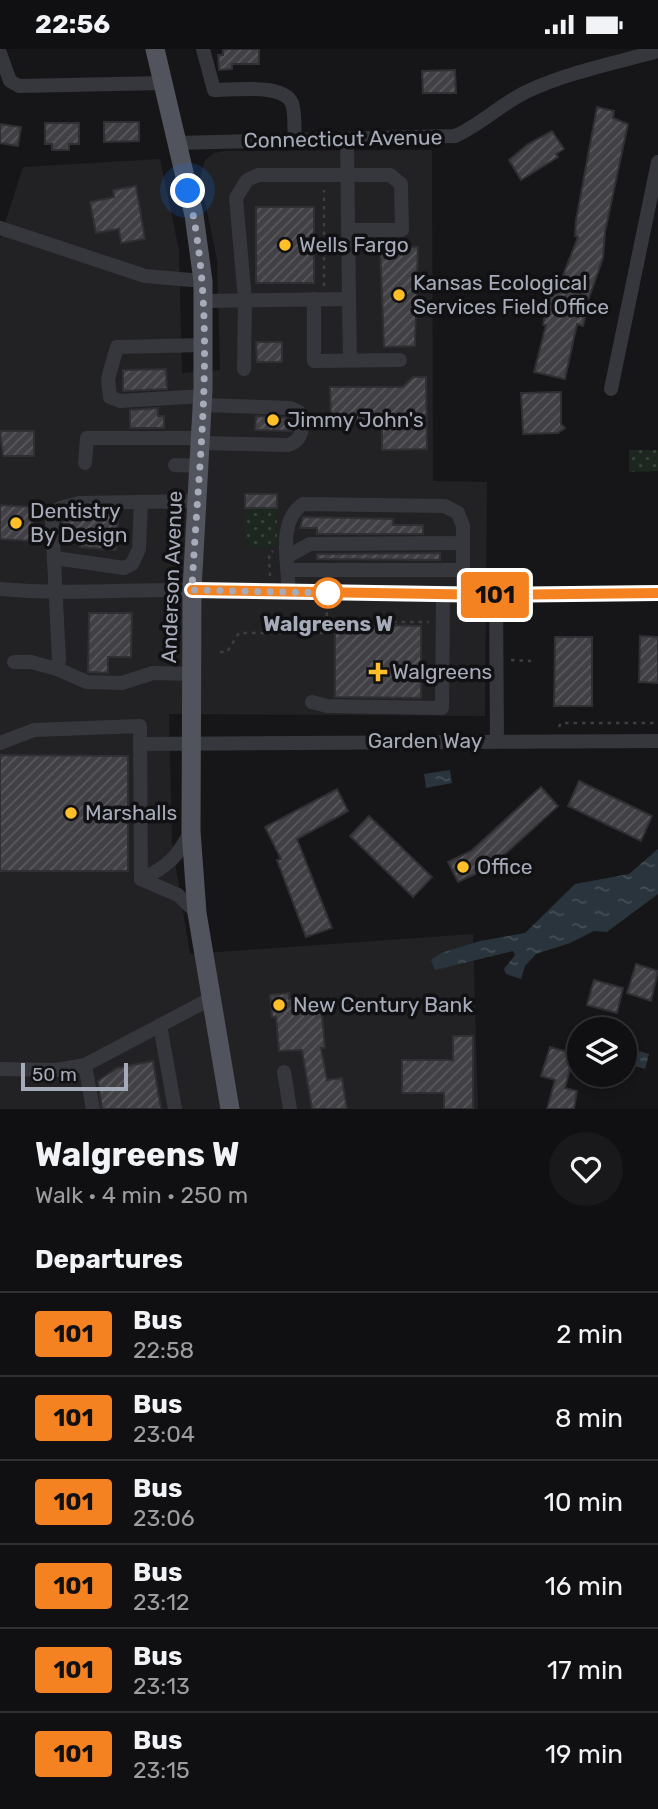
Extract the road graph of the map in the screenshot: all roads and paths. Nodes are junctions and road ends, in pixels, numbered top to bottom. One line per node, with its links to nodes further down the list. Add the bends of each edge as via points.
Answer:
1 (155, 49): 5 (main road, Anderson Avenue)
2 (203, 49): 7 (street, via 214,90 278,90 288,95)
3 (658, 51): 6 (street, Connecticut Avenue, via 526,92 455,136)
4 (0, 53): 5 (street, via 10,81 19,86)
5 (163, 83): 8 (main road, Anderson Avenue)
6 (347, 139): 7 (street, Connecticut Avenue); 10 (street)
7 (295, 140): 8 (street, Connecticut Avenue)
8 (176, 143): 14 (main road, Anderson Avenue, via 194,215)
9 (658, 162): 23 (street)
10 (348, 174): 13 (street); 13 (street, via 390,174 401,184 401,230); 17 (street, via 258,175 241,187 236,198)
11 (314, 190): 15 (path, via 325,190 323,286)
12 (0, 228): 14 (street, via 145,277)
13 (348, 230): 15 (street)
14 (203, 281): 18 (main road, Anderson Avenue)
15 (349, 293): 16 (street); 20 (street)
16 (314, 299): 17 (street); 20 (street, via 314,361)
17 (245, 300): 18 (street); 22 (street)
18 (204, 301): 19 (main road, Anderson Avenue)
19 (203, 345): 24 (main road, Anderson Avenue); 24 (street, via 117,347 108,379 110,397 121,401)
20 (350, 360): 21 (street)
21 (400, 360)
22 (244, 369)
23 (611, 389)
24 (202, 401): 25 (main road, Anderson Avenue); 25 (street, via 290,408 299,412 302,432 288,445)
25 (200, 440): 26 (street, via 87,438); 28 (main road, Anderson Avenue)
26 (85, 463)
27 (175, 465): 28 (street)
28 (199, 466): 29 (main road, Anderson Avenue)
29 (197, 501): 30 (street); 36 (main road, Anderson Avenue)
30 (141, 502): 32 (street, via 79,503 60,508 52,521); 32 (street, via 139,549 132,564 124,568)
31 (463, 543): 33 (street, via 310,544); 33 (street, via 458,513 445,506 303,504 292,511 287,525); 34 (street)
32 (55, 558): 38 (street)
33 (288, 563): 34 (street); 37 (street)
34 (463, 570): 41 (street)
35 (0, 589): 38 (street)
36 (192, 590): 37 (street); 38 (street); 49 (main road, Anderson Avenue)
37 (289, 592): 40 (street)
38 (57, 593): 48 (street)
39 (658, 593): 42 (street)
40 (443, 594): 41 (street); 43 (street)
41 (463, 595): 42 (street)
42 (496, 595): 53 (street)
43 (443, 622): 44 (path, via 344,622 328,633 239,633 227,652); 50 (street, via 442,708)
44 (220, 652)
45 (511, 660): 46 (path)
46 (531, 661)
47 (14, 662): 48 (street)
48 (57, 669): 49 (street, via 87,682 122,683 153,673)
49 (192, 674): 56 (main road, Anderson Avenue)
50 (312, 702)
51 (658, 723): 52 (path, via 561,723)
52 (555, 730)
53 (497, 741): 54 (street, Garden Way); 56 (street, Garden Way)
54 (658, 741)
55 (0, 743): 57 (street, via 34,730 140,726)
56 (191, 743): 57 (street, Garden Way); 58 (main road, Anderson Avenue)
57 (140, 744): 59 (street)
58 (191, 831): 59 (street, via 166,868); 60 (main road, Anderson Avenue)
59 (141, 879): 60 (street, via 178,895)
60 (197, 913): 61 (main road, Anderson Avenue)
61 (212, 998): 62 (street); 68 (main road, Anderson Avenue)
62 (160, 1025): 63 (street); 67 (street)
63 (85, 1065): 64 (street, via 56,1070); 66 (street)
64 (0, 1069)
65 (284, 1072): 69 (street)
66 (93, 1109)
67 (175, 1109)
68 (230, 1109)
69 (290, 1109)

